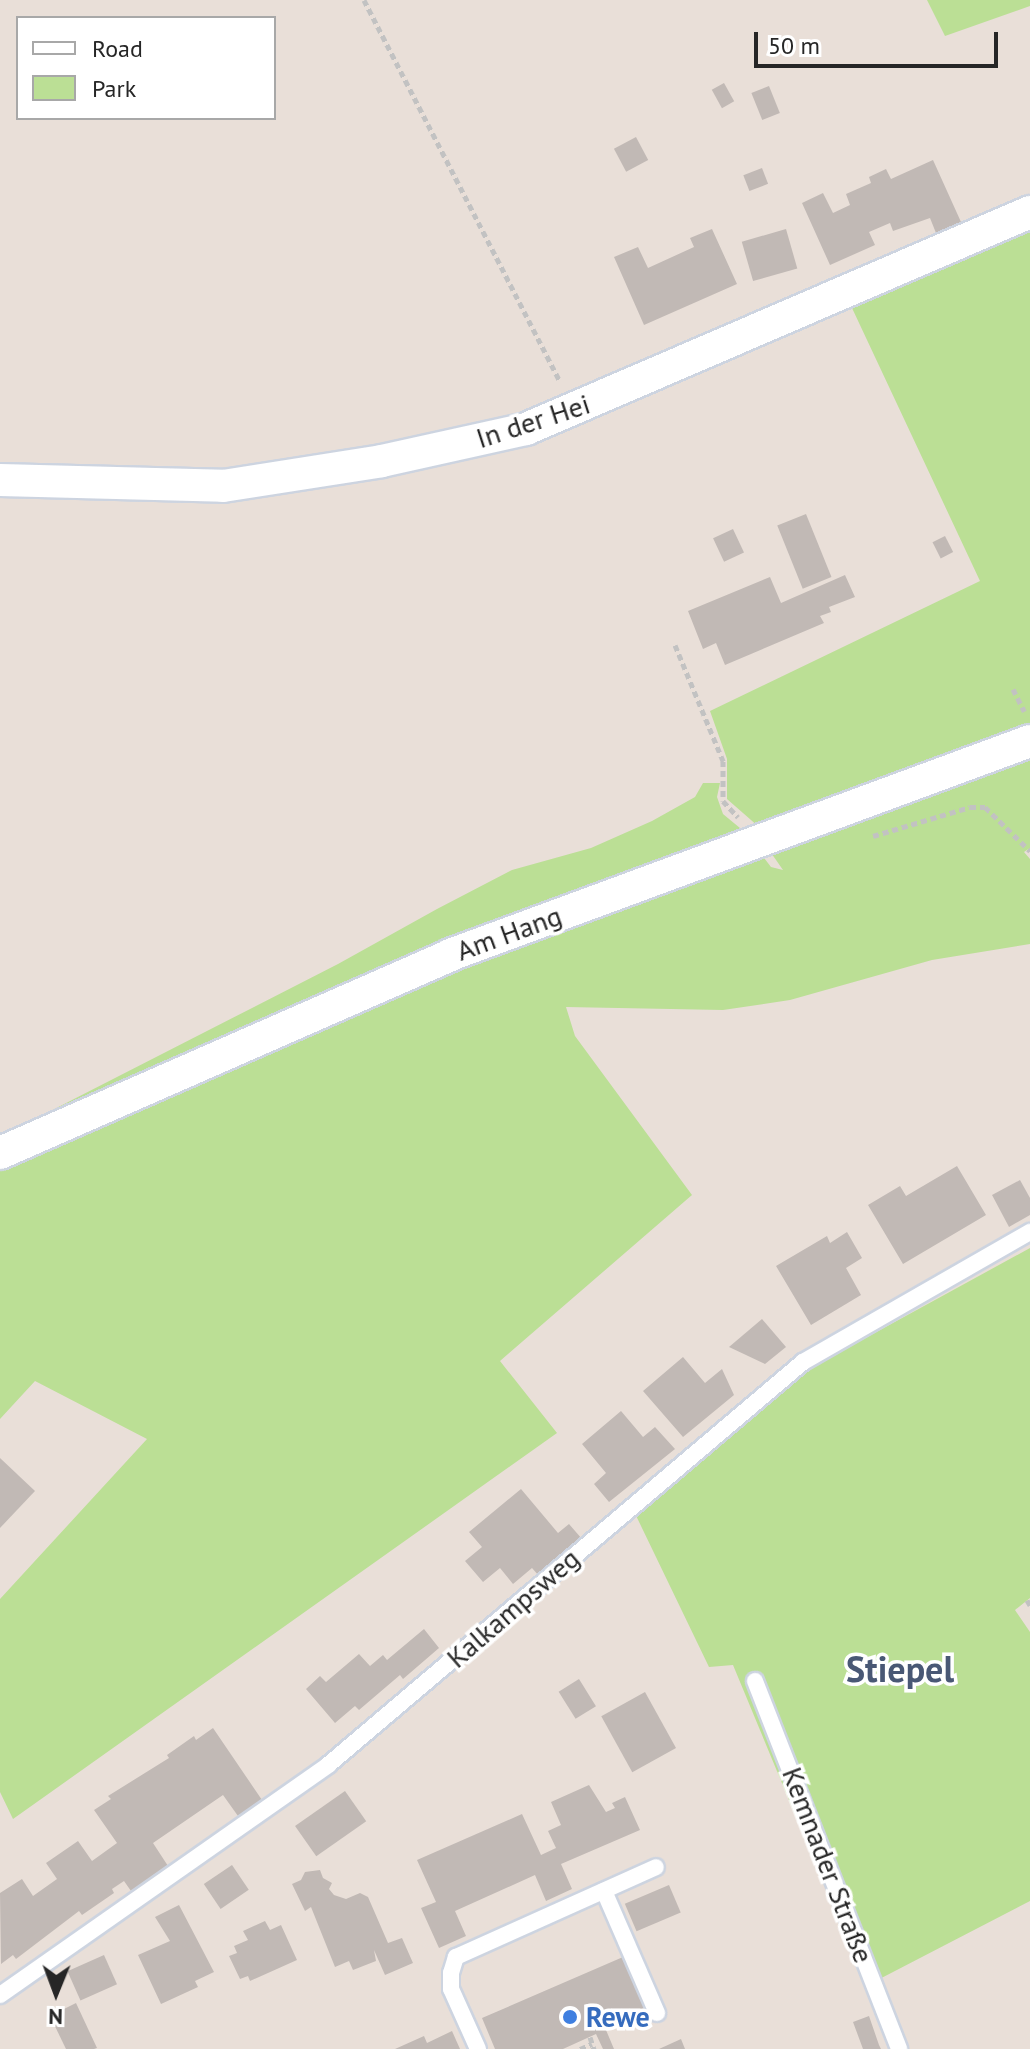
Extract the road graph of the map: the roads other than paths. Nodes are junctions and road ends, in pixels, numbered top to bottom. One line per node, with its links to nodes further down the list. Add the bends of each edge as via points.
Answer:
1 (1030, 212): 2 (street, In der Hei, via 526,429 411,455 223,486)
2 (0, 480)
3 (1030, 741): 4 (street, Am Hang, via 450,955)
4 (0, 1153)
5 (1030, 1232): 9 (lane, Kalkampsweg, via 803,1362 328,1765)
6 (755, 1681): 12 (lane, Kemnader Straße)
7 (656, 1867): 8 (lane)
8 (604, 1891): 10 (lane); 11 (lane, via 456,1957 451,1989)
9 (0, 1995)
10 (657, 2013)
11 (478, 2049)
12 (899, 2049)

